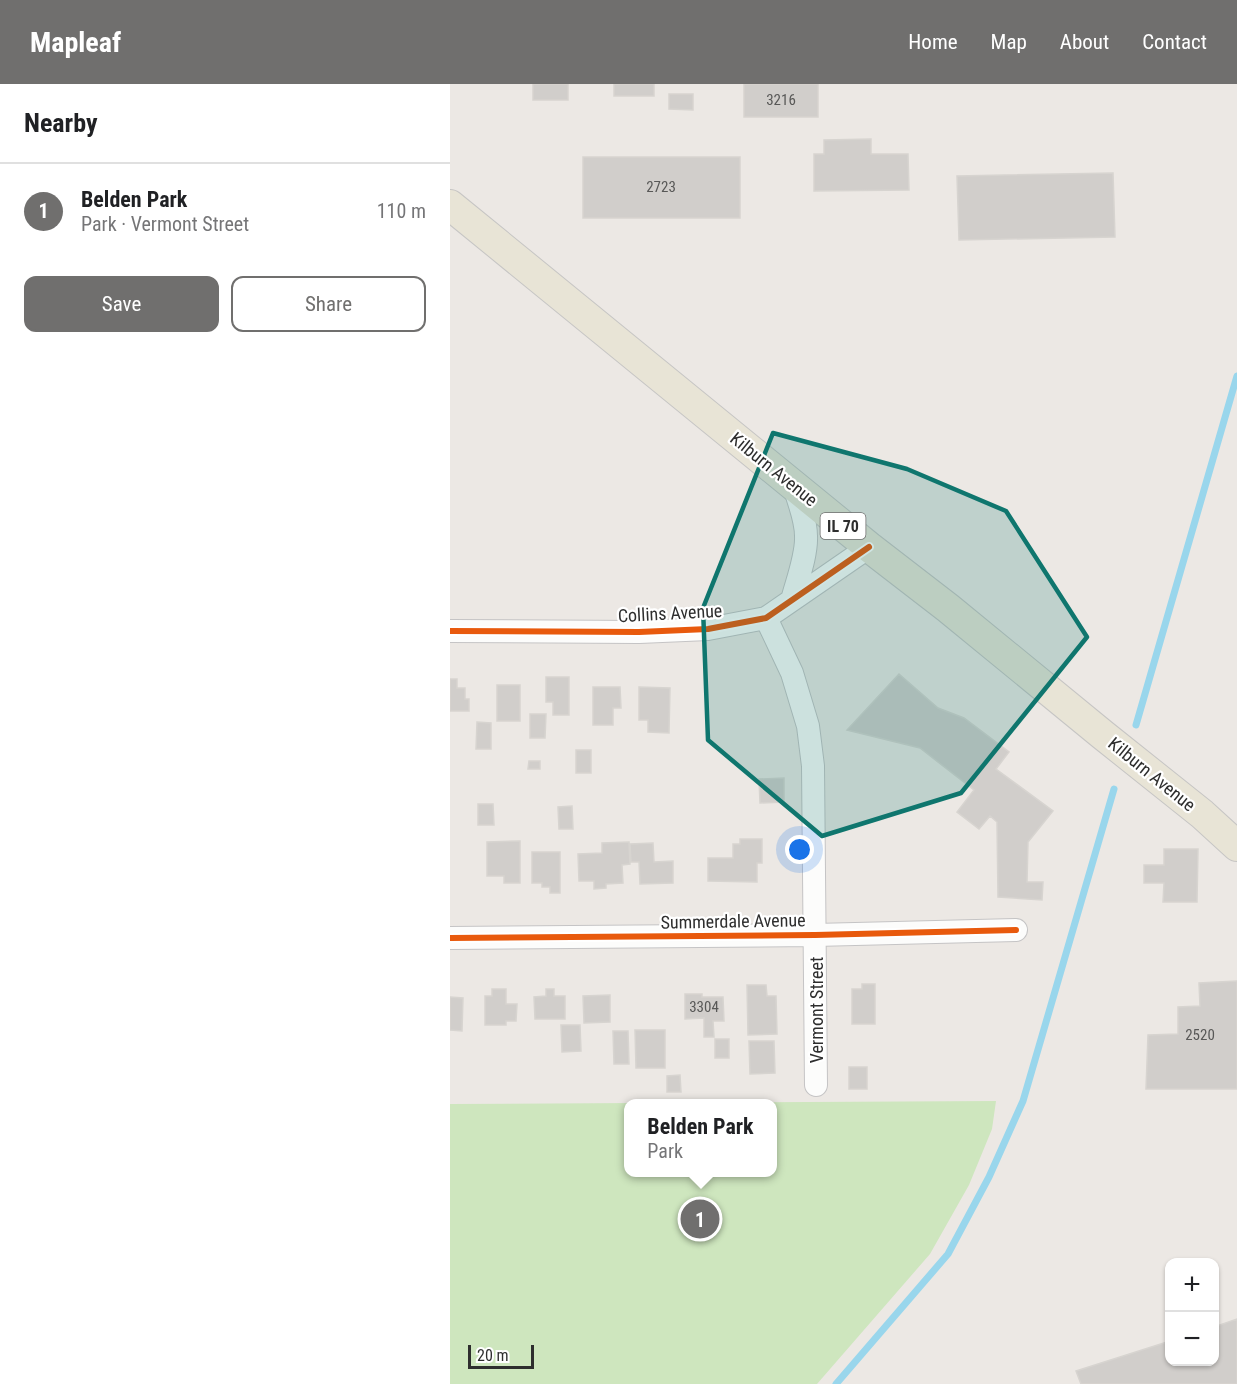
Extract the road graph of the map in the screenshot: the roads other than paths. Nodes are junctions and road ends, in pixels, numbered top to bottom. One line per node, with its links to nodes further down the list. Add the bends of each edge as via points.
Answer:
1 (450, 205): 2 (main road, Kilburn Avenue / IL 70)
2 (794, 485): 3 (main road, Kilburn Avenue / IL 70); 4 (street, via 807,538)
3 (869, 547): 4 (street, Collins Avenue); 7 (main road, Kilburn Avenue / IL 70)
4 (792, 600): 5 (street, Collins Avenue)
5 (766, 618): 6 (street, Collins Avenue, via 708,629 639,632); 9 (street, Vermont Street, via 792,673 808,726 813,766)
6 (450, 631)
7 (1237, 846)
8 (1016, 930): 9 (street, Summerdale Avenue)
9 (815, 935): 10 (street, Summerdale Avenue); 11 (street, Vermont Street)
10 (450, 938)
11 (816, 1085)

